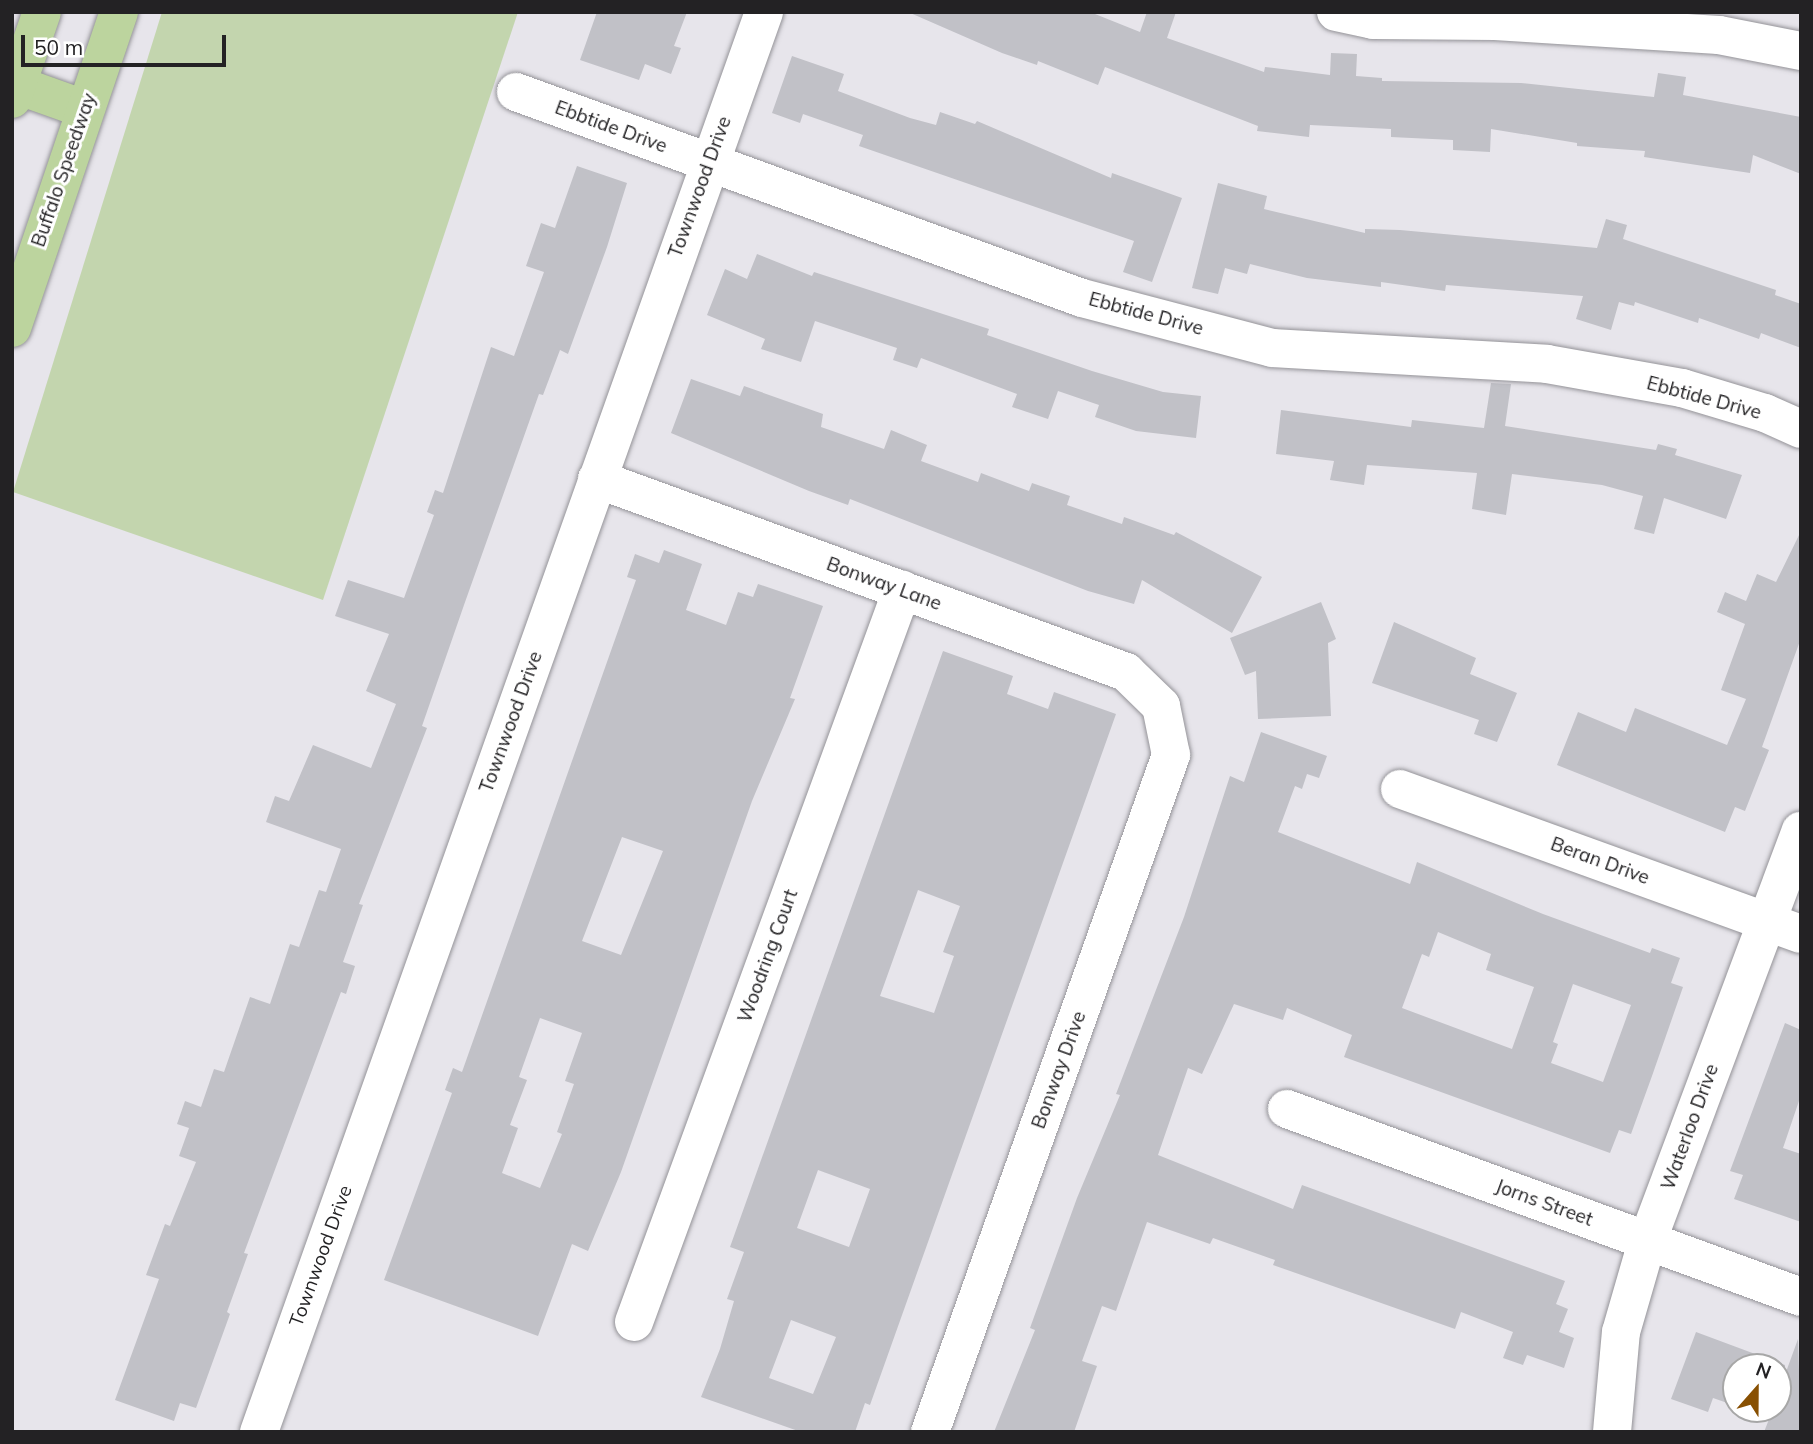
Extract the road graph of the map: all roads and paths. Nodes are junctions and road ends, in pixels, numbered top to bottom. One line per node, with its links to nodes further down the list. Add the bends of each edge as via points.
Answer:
1 (43, 12): 7 (main road)
2 (119, 12): 9 (main road, Buffalo Speedway)
3 (764, 12): 10 (street, Townwood Drive)
4 (1336, 12): 5 (street, via 1373,20)
5 (1496, 17): 6 (street, via 1719,35)
6 (1801, 51)
7 (15, 92): 9 (main road)
8 (516, 92): 10 (street, Ebbtide Drive)
9 (84, 109): 11 (main road, Buffalo Speedway)
10 (708, 163): 12 (street, Ebbtide Drive, via 1082,298 1272,348 1547,364 1682,388); 13 (street, Townwood Drive)
11 (12, 328)
12 (1801, 429)
13 (597, 479): 14 (street, Bonway Lane); 23 (street, Townwood Drive)
14 (902, 590): 15 (street, Bonway Lane, via 1126,672); 22 (street, Woodring Court)
15 (1161, 706): 24 (street, Bonway Drive, via 1171,755)
16 (1400, 789): 18 (street, Beran Drive)
17 (1801, 831): 18 (street, Waterloo Drive)
18 (1783, 928): 20 (street, Waterloo Drive)
19 (1287, 1109): 20 (street, Jorns Street)
20 (1647, 1242): 21 (street, Jorns Street); 25 (street, Waterloo Drive, via 1620,1332)
21 (1801, 1297)
22 (634, 1322)
23 (259, 1432)
24 (930, 1432)
25 (1612, 1432)

